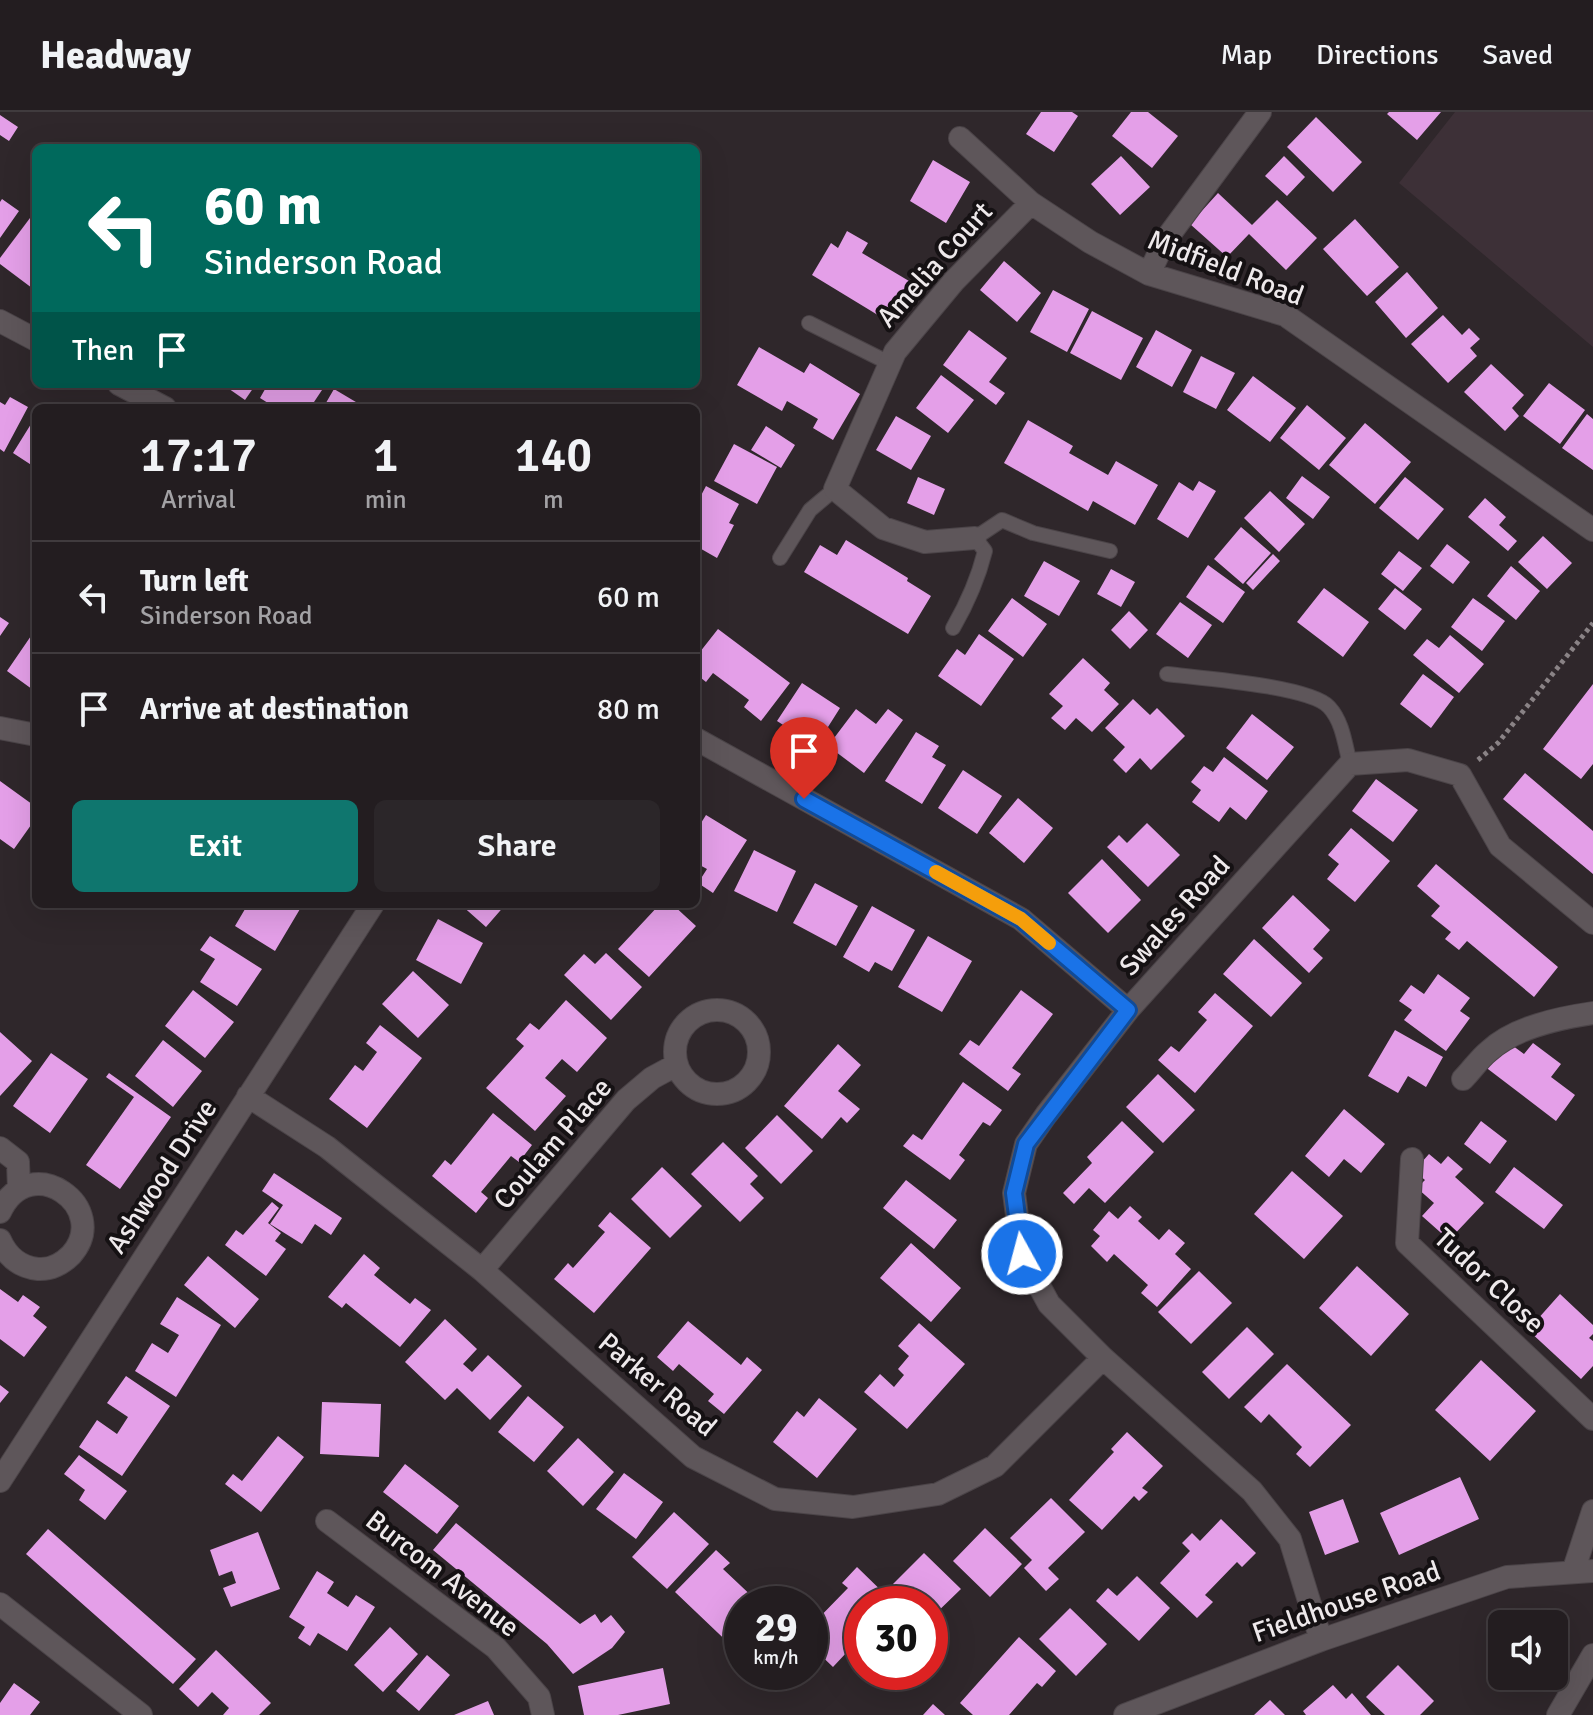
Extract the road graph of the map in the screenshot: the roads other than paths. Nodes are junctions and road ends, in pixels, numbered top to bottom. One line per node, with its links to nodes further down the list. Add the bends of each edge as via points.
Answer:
1 (1260, 112): 4 (street, via 1164,242)
2 (960, 138): 3 (street, Midfield Road)
3 (1031, 203): 4 (street, Midfield Road); 8 (street, Amelia Court, via 954,281 895,352)
4 (1149, 274): 12 (street, Midfield Road, via 1285,315)
5 (0, 321): 7 (street)
6 (809, 323): 8 (lane)
7 (32, 338)
8 (891, 364): 11 (street, Amelia Court)
9 (127, 388): 10 (street)
10 (157, 404)
11 (835, 489): 13 (street, via 883,528 925,542); 15 (lane, via 810,510)
12 (1593, 530)
13 (975, 538): 14 (lane, via 1002,520); 16 (lane, via 985,551 970,599)
14 (1110, 551)
15 (780, 558)
16 (953, 628)
17 (1167, 674): 21 (lane, via 1284,690 1322,701 1337,718)
18 (0, 728): 19 (street)
19 (32, 734)
20 (700, 741): 24 (street, via 1021,919)
21 (1350, 764): 23 (street, via 1408,760 1460,775 1500,846); 24 (street, Swales Road)
22 (370, 908): 28 (street, Ashwood Drive)
23 (1593, 923)
24 (1128, 1010): 35 (street, Swales Road, via 1026,1144 1014,1193 1028,1266 1049,1304)
25 (1593, 1013): 27 (street, via 1511,1035)
26 (676, 1065): 34 (street, Coulam Place, via 626,1100)
27 (1463, 1079)
28 (248, 1096): 34 (street, Parker Road, via 327,1147); 37 (street, Ashwood Drive)
29 (0, 1148): 31 (street, via 18,1162)
30 (1412, 1159): 36 (street, Tudor Close, via 1407,1243)
31 (19, 1189): 32 (street); 33 (street, via 32,1184 60,1189 79,1209 81,1236 66,1260 40,1269 14,1261)
32 (0, 1212)
33 (0, 1240)
34 (482, 1270): 35 (street, Parker Road, via 693,1457 775,1499 853,1507 938,1494 995,1466)
35 (1103, 1358): 42 (street, Swales Road, via 1252,1491 1290,1539)
36 (1593, 1419)
37 (0, 1481)
38 (1593, 1511): 40 (street)
39 (327, 1521): 45 (street, Burcom Avenue, via 496,1648 539,1697)
40 (1583, 1572): 42 (street, Fieldhouse Road, via 1507,1577)
41 (0, 1604): 44 (street)
42 (1321, 1640): 46 (street, Fieldhouse Road)
43 (1593, 1655): 47 (street)
44 (141, 1715)
45 (543, 1715)
46 (1125, 1715)
47 (1558, 1715)

